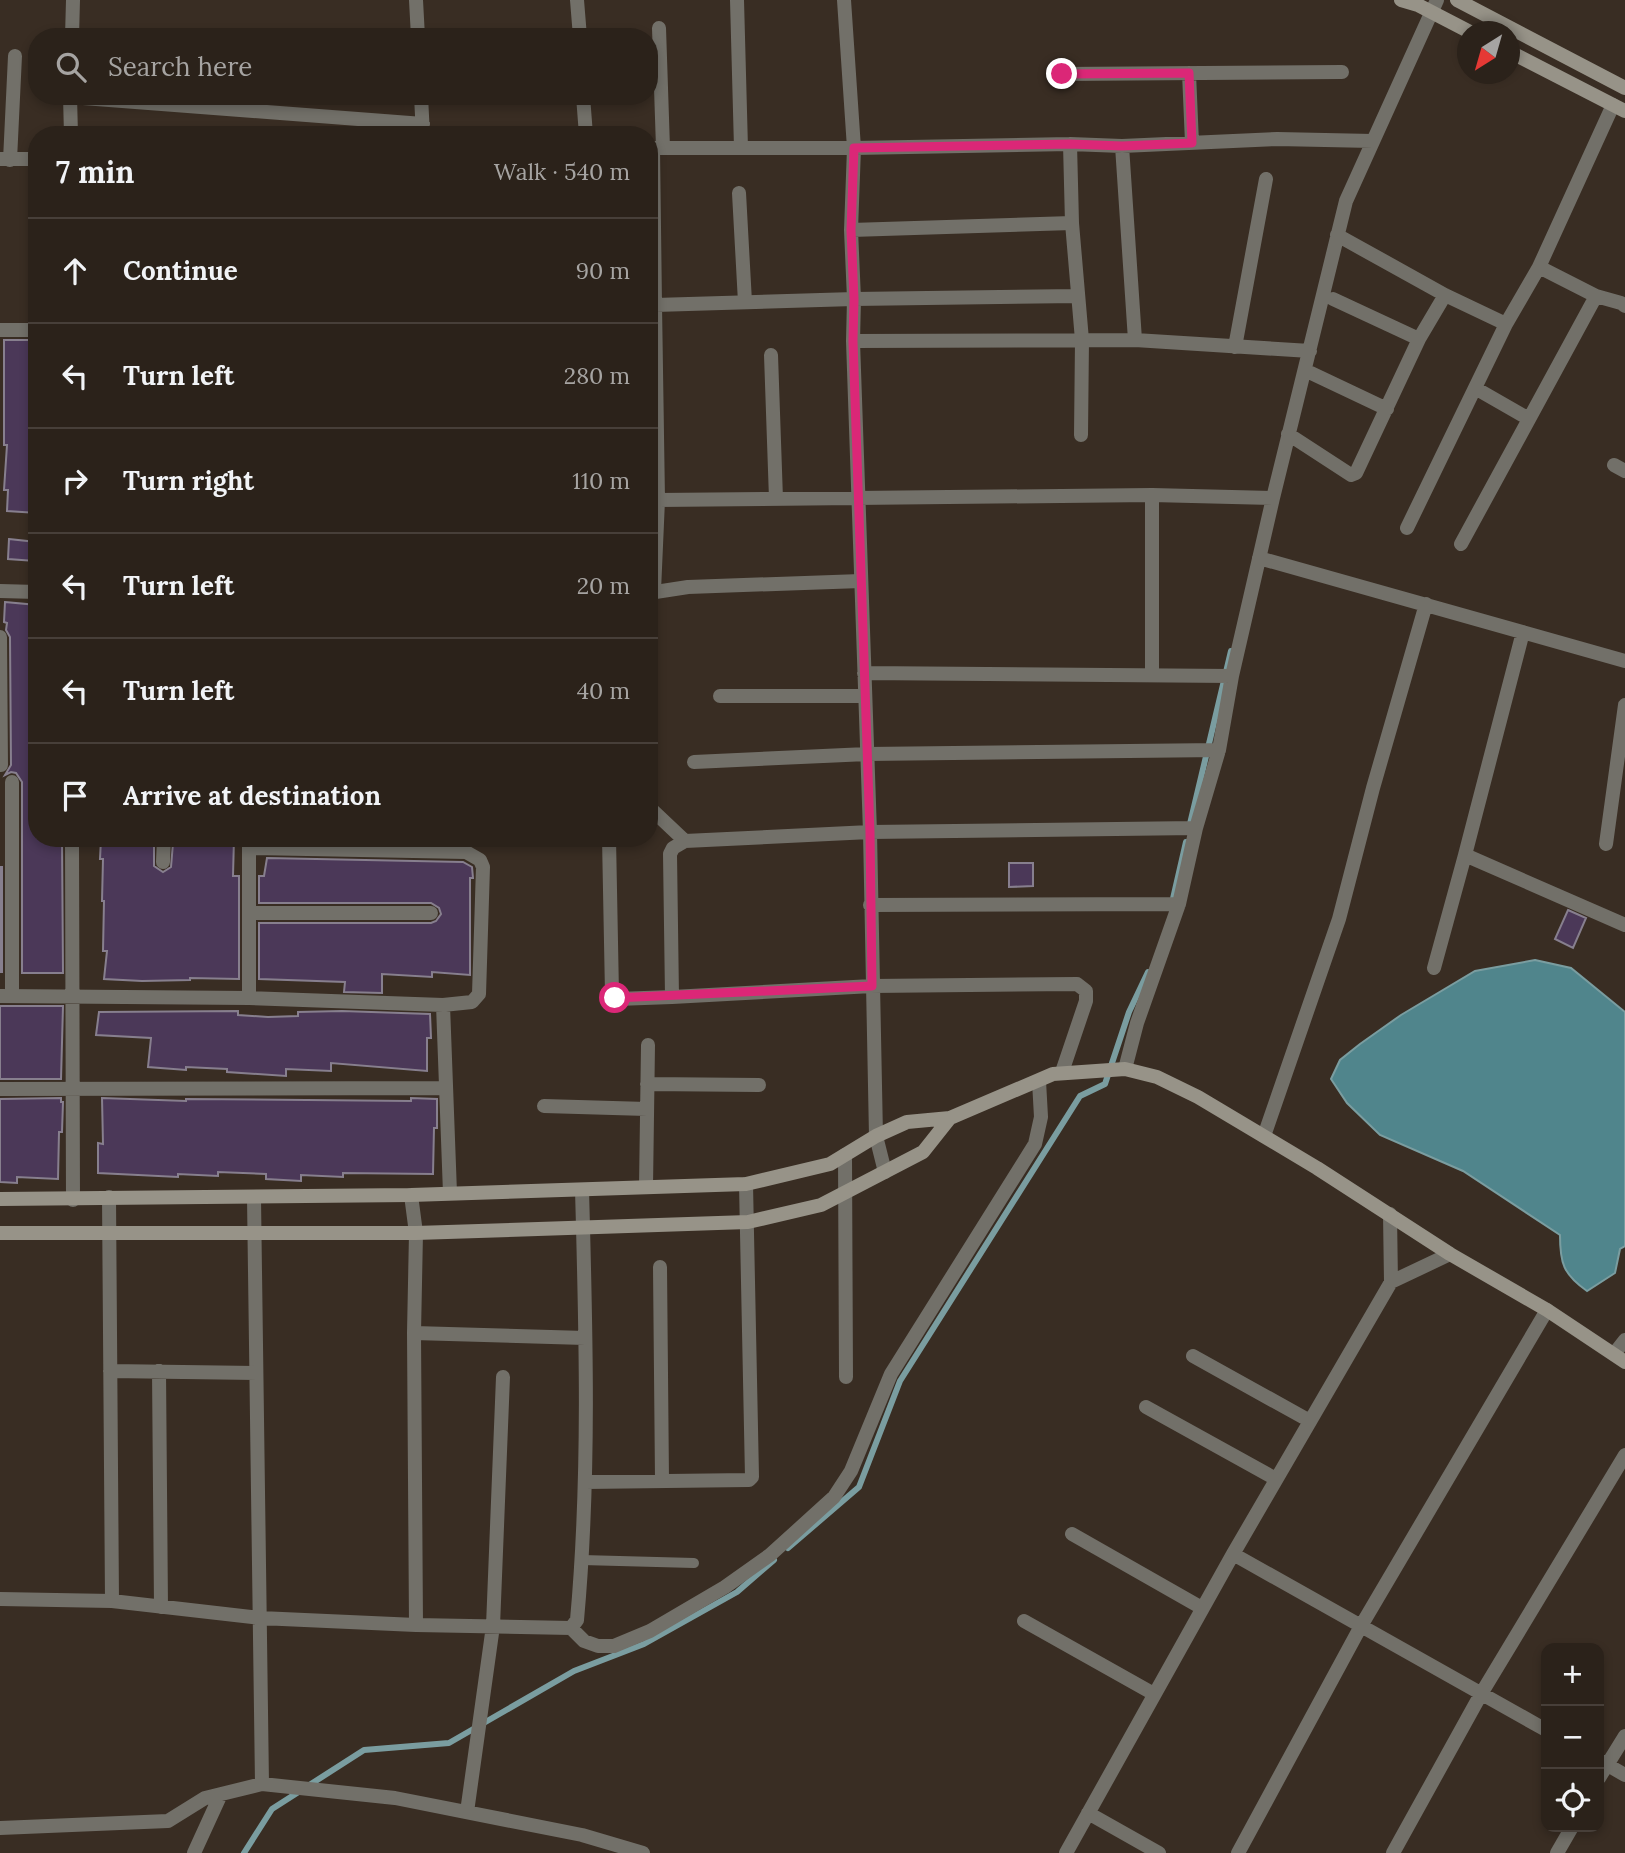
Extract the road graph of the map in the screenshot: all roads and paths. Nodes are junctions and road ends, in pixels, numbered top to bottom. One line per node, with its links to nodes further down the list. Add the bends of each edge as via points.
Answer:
1 (73, 0): 10 (street)
2 (416, 0): 11 (street)
3 (577, 0): 12 (street)
4 (737, 0): 37 (street)
5 (844, 0): 38 (street)
6 (1401, 0): 8 (street)
7 (1457, 0): 20 (street)
8 (1435, 6): 9 (street); 32 (street)
9 (1457, 22)
10 (72, 28)
11 (418, 28)
12 (579, 28)
13 (659, 29): 16 (street)
14 (15, 55): 40 (street)
15 (1520, 57): 26 (street)
16 (658, 59)
17 (1342, 72): 18 (street)
18 (1189, 73): 19 (street); 33 (street)
19 (1062, 74)
20 (1625, 89)
21 (70, 105): 27 (street)
22 (156, 105): 28 (street)
23 (422, 105): 29 (street)
24 (584, 105): 30 (street)
25 (656, 105): 31 (street)
26 (1619, 108): 46 (street)
27 (71, 126)
28 (380, 126)
29 (423, 126)
30 (585, 126)
31 (656, 126)
32 (1373, 141): 33 (street); 45 (street, via 1346,201)
33 (1192, 143): 35 (street)
34 (1070, 144): 35 (street); 38 (street); 43 (street)
35 (1122, 146): 59 (street)
36 (658, 148): 37 (street)
37 (740, 148): 38 (street)
38 (854, 148): 44 (street)
39 (28, 159): 40 (street)
40 (5, 160)
41 (1266, 179): 62 (street)
42 (739, 193): 53 (street)
43 (1072, 223): 44 (street); 48 (street)
44 (851, 230): 50 (street)
45 (1338, 235): 47 (street); 63 (street)
46 (1539, 267): 49 (street); 55 (street)
47 (1445, 295): 55 (street); 60 (street)
48 (1078, 296): 50 (street); 58 (street)
49 (1596, 296): 52 (street); 68 (street)
50 (854, 299): 53 (street); 61 (street)
51 (1333, 299): 60 (street)
52 (1624, 301)
53 (745, 302): 54 (street)
54 (658, 305)
55 (1506, 324): 66 (street)
56 (0, 330): 57 (street)
57 (28, 330)
58 (1082, 340): 59 (street); 61 (street); 70 (street)
59 (1135, 340): 62 (street)
60 (1419, 340): 67 (street)
61 (853, 341): 72 (street)
62 (1236, 347): 63 (street)
63 (1310, 352): 69 (street)
64 (771, 355): 74 (street)
65 (1311, 373): 67 (street)
66 (1475, 388): 68 (street); 76 (street)
67 (1387, 409): 69 (street, via 1354,475)
68 (1529, 419): 77 (street)
69 (1288, 434): 73 (street)
70 (1081, 436)
71 (1152, 495): 72 (street); 73 (street); 88 (street)
72 (857, 498): 74 (street); 79 (street)
73 (1273, 498): 78 (street)
74 (776, 499): 75 (street)
75 (658, 500)
76 (1407, 528)
77 (1461, 544)
78 (1259, 558): 83 (street); 89 (street)
79 (861, 580): 81 (street); 87 (street)
80 (0, 591): 82 (street)
81 (658, 591)
82 (28, 592)
83 (1426, 604): 84 (street); 135 (street, via 1339,919)
84 (1524, 632): 86 (street); 108 (street)
85 (0, 637): 96 (street)
86 (1625, 661)
87 (864, 673): 88 (street); 91 (street)
88 (1152, 676): 89 (street)
89 (1232, 676): 93 (street)
90 (720, 696): 91 (street)
91 (865, 696): 94 (street)
92 (1625, 705): 102 (street)
93 (1219, 750): 94 (street); 99 (street)
94 (867, 754): 95 (street); 100 (street)
95 (694, 762)
96 (1, 765)
97 (12, 782): 117 (street)
98 (658, 816): 101 (street)
99 (1196, 828): 100 (street); 110 (street)
100 (870, 832): 101 (street); 111 (street)
101 (685, 841): 118 (street, via 673,848 668,863)
102 (1606, 844)
103 (72, 847): 119 (street)
104 (163, 847): 109 (street)
105 (249, 847): 112 (street)
106 (345, 847): 121 (street, via 466,852 483,867 479,994 472,1002)
107 (609, 847): 118 (street, via 612,994 617,999)
108 (1465, 855): 114 (street); 115 (street)
109 (163, 862)
110 (1179, 904): 111 (street); 123 (street)
111 (870, 905): 116 (street)
112 (249, 913): 113 (street); 120 (street)
113 (431, 913)
114 (1625, 925)
115 (1434, 968)
116 (872, 986): 118 (street); 124 (street, via 1077,984 1086,991 1086,1001); 134 (street)
117 (6, 996): 119 (street)
118 (672, 997)
119 (73, 998): 120 (street); 128 (street)
120 (248, 998): 121 (street)
121 (443, 1005): 129 (street)
122 (648, 1045): 126 (street)
123 (1120, 1069): 124 (street); 135 (street, via 1157,1077)
124 (1064, 1072): 125 (street)
125 (1039, 1081): 133 (street); 188 (street, via 1041,1117 1035,1144 891,1374 851,1471 835,1497 748,1571 650,1631 614,1646 598,1646 584,1641)
126 (647, 1084): 127 (street); 132 (street)
127 (758, 1085)
128 (73, 1088): 129 (street); 130 (street); 147 (street)
129 (445, 1088): 142 (street)
130 (0, 1089)
131 (544, 1106): 132 (street)
132 (647, 1109): 139 (street)
133 (950, 1118): 134 (street, via 907,1122); 137 (street, via 923,1152)
134 (876, 1136): 136 (street); 137 (street)
135 (1264, 1136): 148 (street)
136 (845, 1155): 138 (street, via 830,1164); 141 (street)
137 (885, 1172): 141 (street)
138 (746, 1184): 139 (street); 149 (street)
139 (646, 1187): 140 (street)
140 (582, 1190): 142 (street); 150 (street)
141 (846, 1192): 149 (street, via 821,1205); 168 (street)
142 (450, 1193): 143 (street)
143 (411, 1195): 145 (street); 153 (street)
144 (109, 1197): 145 (street); 147 (street); 152 (street)
145 (254, 1198): 154 (street)
146 (0, 1199): 147 (street)
147 (73, 1200)
148 (1390, 1214): 155 (street); 157 (street)
149 (748, 1222): 150 (street); 173 (street, via 752,1477)
150 (583, 1228): 153 (street); 160 (street)
151 (0, 1233): 152 (street)
152 (109, 1233): 154 (street); 164 (street)
153 (416, 1233): 154 (street); 159 (street)
154 (254, 1234): 166 (street)
155 (1450, 1254): 157 (street); 158 (street)
156 (660, 1267): 173 (street)
157 (1391, 1282): 170 (street)
158 (1547, 1310): 163 (street); 187 (street)
159 (414, 1333): 160 (street); 185 (street)
160 (585, 1338): 174 (street)
161 (1625, 1340): 163 (street)
162 (1192, 1356): 170 (street)
163 (1620, 1358)
164 (110, 1371): 165 (street); 180 (street)
165 (159, 1371): 166 (street); 181 (street)
166 (257, 1373): 183 (street)
167 (503, 1377): 186 (street)
168 (846, 1377)
169 (1146, 1407): 172 (street)
170 (1310, 1421): 172 (street)
171 (1625, 1454): 190 (street)
172 (1276, 1479): 176 (street)
173 (662, 1480): 174 (street)
174 (585, 1482): 177 (street)
175 (1072, 1534): 182 (street)
176 (1233, 1554): 182 (street); 187 (street)
177 (582, 1560): 178 (lane); 188 (street, via 577,1620)
178 (694, 1563)
179 (0, 1599): 180 (street)
180 (111, 1601): 181 (street)
181 (161, 1607): 183 (street)
182 (1202, 1608): 189 (street)
183 (260, 1618): 185 (street); 196 (street)
184 (1024, 1621): 189 (street)
185 (416, 1625): 186 (street)
186 (493, 1626): 188 (street); 198 (street)
187 (1361, 1626): 190 (street); 206 (street)
188 (571, 1628)
189 (1154, 1694): 199 (street)
190 (1481, 1694): 191 (street); 207 (street)
191 (1541, 1727)
192 (1625, 1736): 193 (street)
193 (1604, 1761)
194 (1604, 1763): 195 (street)
195 (1625, 1775)
196 (262, 1784): 197 (street); 198 (street, via 395,1798)
197 (221, 1794): 200 (street, via 205,1798 168,1821); 202 (street)
198 (467, 1812): 203 (street, via 582,1835)
199 (1088, 1813): 204 (street); 205 (street)
200 (0, 1828)
201 (1569, 1832): 208 (street)
202 (194, 1853)
203 (643, 1853)
204 (1066, 1853)
205 (1159, 1853)
206 (1238, 1853)
207 (1393, 1853)
208 (1557, 1853)

